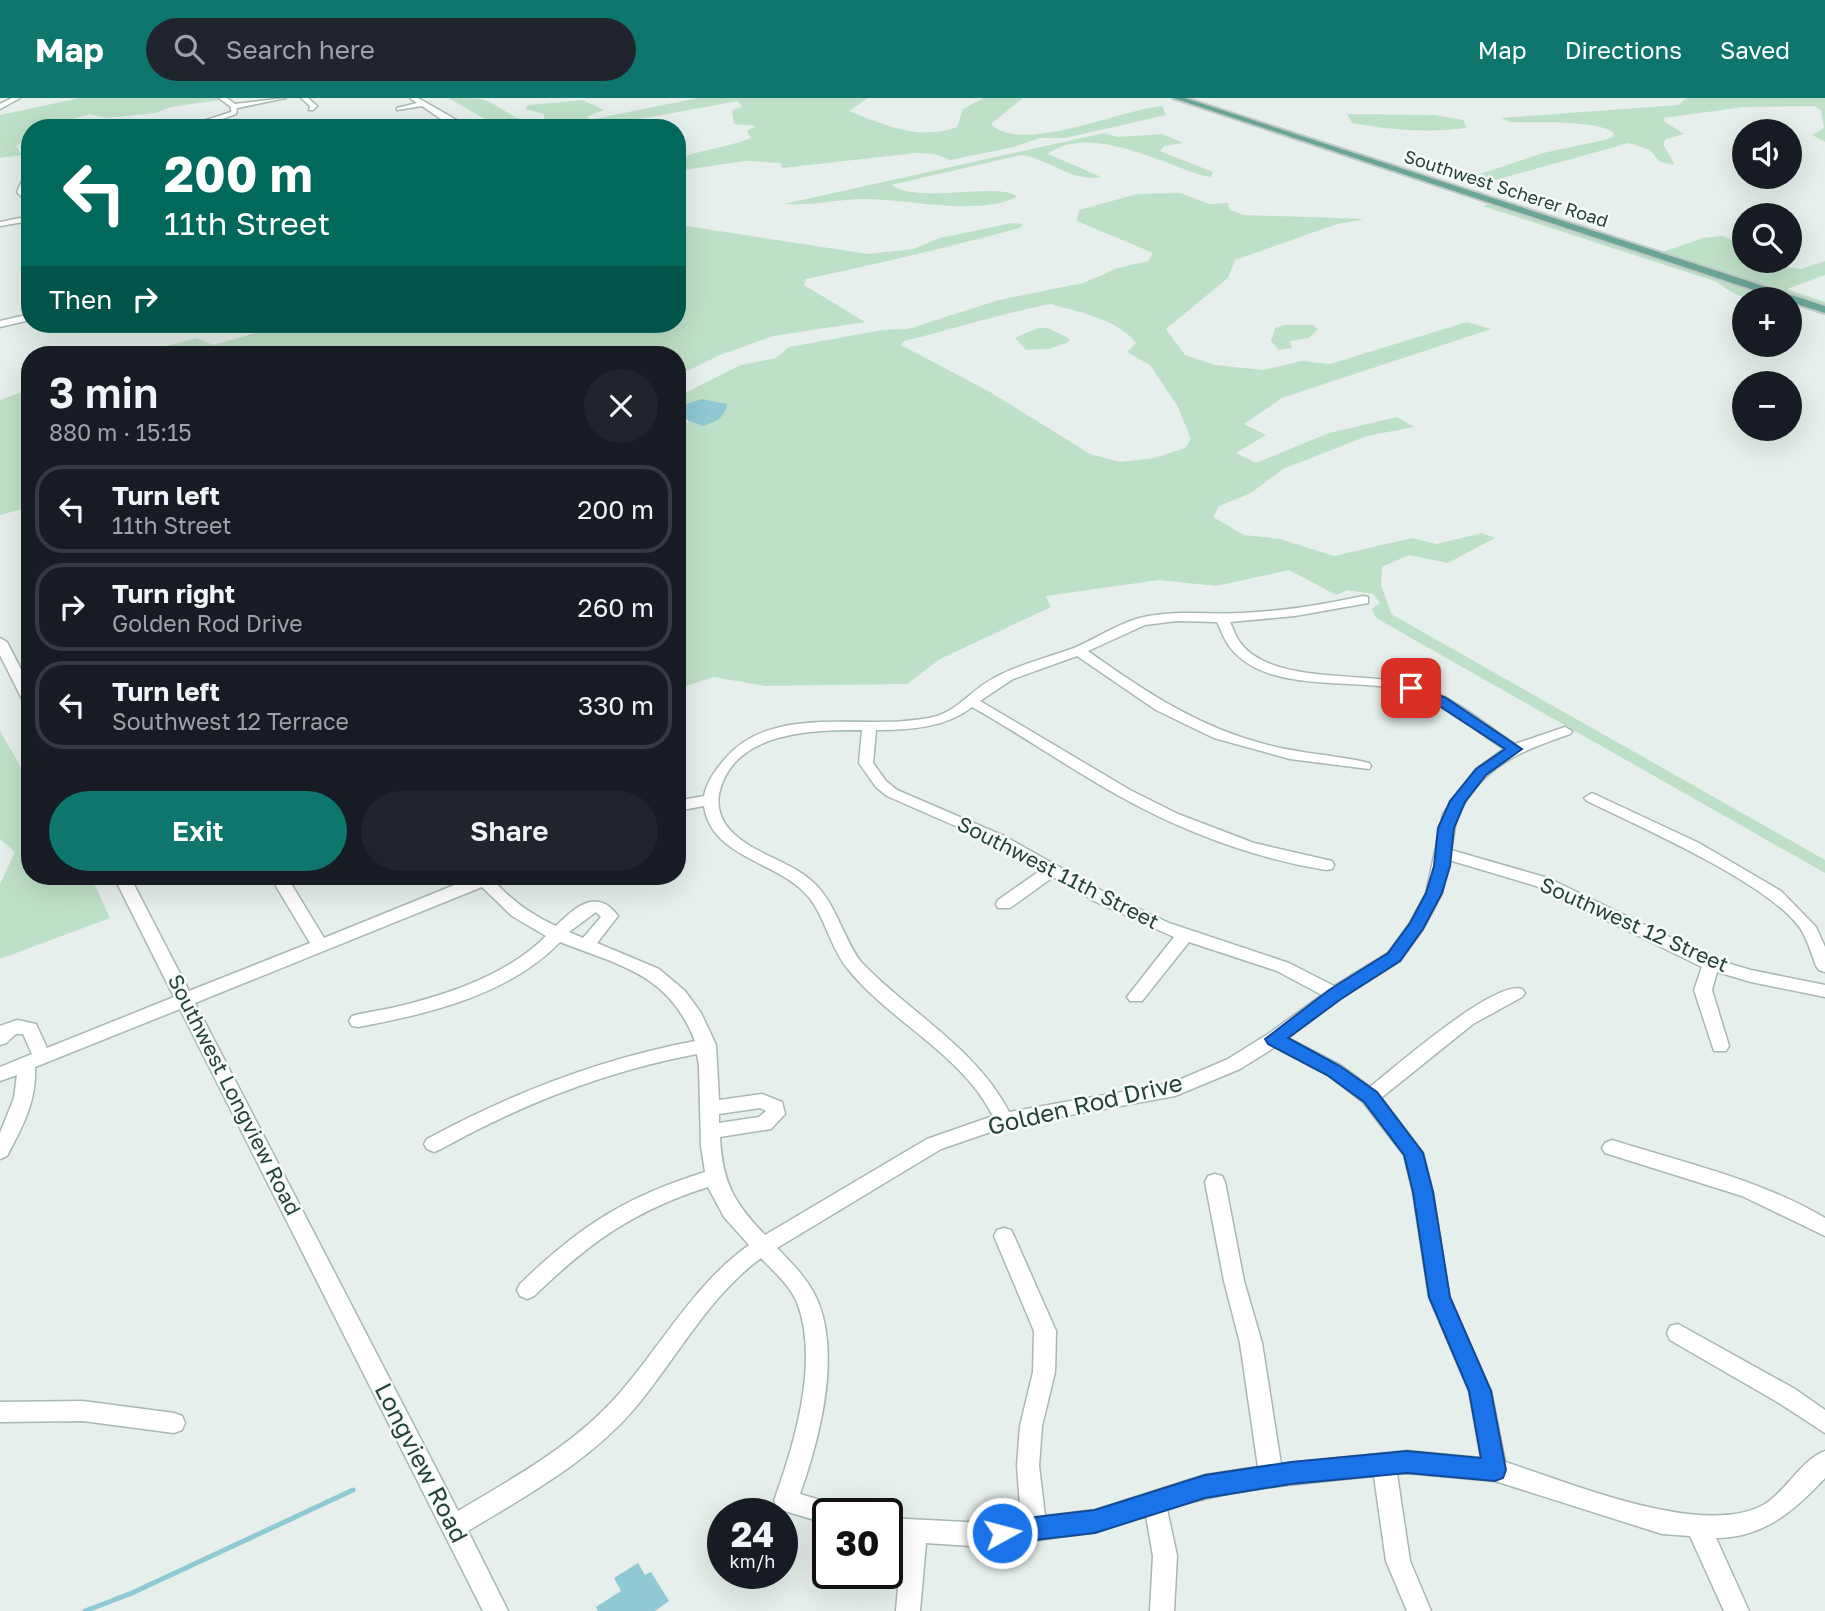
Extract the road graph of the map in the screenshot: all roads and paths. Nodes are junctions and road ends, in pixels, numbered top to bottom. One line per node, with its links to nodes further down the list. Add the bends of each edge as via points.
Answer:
1 (18, 98): 9 (street)
2 (222, 98): 8 (street)
3 (282, 98): 8 (street)
4 (304, 98): 10 (street)
5 (413, 98): 7 (street)
6 (1177, 98): 16 (main road, Southwest Scherer Road)
7 (423, 104): 11 (street); 13 (street)
8 (234, 106): 12 (street, via 234,113)
9 (0, 107)
10 (312, 109)
11 (399, 109)
12 (221, 119)
13 (448, 119)
14 (21, 220): 15 (street)
15 (0, 224)
16 (1825, 310)
17 (21, 319): 18 (street)
18 (0, 324)
19 (1363, 600): 20 (street, via 1290,615)
20 (1222, 618): 22 (street, via 1148,620); 27 (street, via 1236,647 1254,661 1299,676 1411,688 1441,701)
21 (0, 642): 23 (street)
22 (1079, 651): 24 (street, via 996,682); 28 (street, via 1170,713 1207,731 1304,759)
23 (21, 683)
24 (972, 702): 25 (street, via 939,720); 33 (street, via 1125,793 1189,824 1289,860)
25 (869, 726): 30 (street, via 807,727 756,743 723,768); 34 (street, Southwest 11th Street, via 866,763 892,793 998,839)
26 (1565, 731): 27 (street, Golden Rod Drive)
27 (1514, 749): 32 (street, Golden Rod Drive, via 1481,772 1458,801 1446,828)
28 (1364, 766)
29 (1592, 798): 45 (street, via 1693,847 1774,895 1808,927)
30 (710, 800): 31 (street); 61 (street, via 714,818 731,839 807,884 853,963 972,1072)
31 (686, 804)
32 (1444, 853): 44 (street, Southwest 12 Street, via 1542,882); 48 (street, Golden Rod Drive, via 1434,893 1394,957)
33 (1326, 865)
34 (1051, 871): 39 (street); 41 (street, Southwest 11th Street)
35 (126, 885): 50 (street, Southwest Longview Road)
36 (469, 885): 42 (street)
37 (490, 885): 40 (street, via 512,912)
38 (284, 886): 42 (street)
39 (1004, 904)
40 (559, 934): 43 (street); 43 (street, via 598,905 610,916); 51 (street, via 513,970 421,1007)
41 (1185, 935): 48 (street, Southwest 11th Street, via 1283,967); 49 (street)
42 (320, 945): 50 (street)
43 (587, 945): 54 (street, via 635,964 672,987 697,1017)
44 (1712, 964): 46 (street, Southwest 12 Street); 55 (street, via 1703,990)
45 (1825, 967)
46 (1825, 991)
47 (1517, 993): 59 (street, via 1466,1019)
48 (1335, 994): 53 (street, Golden Rod Drive)
49 (1136, 997)
50 (185, 999): 56 (street); 72 (street, Southwest Longview Road)
51 (358, 1021)
52 (0, 1038): 56 (street, via 10,1028 30,1029)
53 (1275, 1039): 59 (street, via 1334,1070); 61 (street, Golden Rod Drive, via 1234,1064 1175,1089)
54 (707, 1045): 60 (street); 63 (street, via 579,1075 503,1106)
55 (1720, 1045)
56 (34, 1060): 58 (street); 65 (street, via 21,1112)
57 (0, 1068): 58 (street)
58 (0, 1074)
59 (1370, 1097): 79 (street, via 1413,1153 1439,1297 1480,1391)
60 (710, 1108): 62 (street); 62 (street, via 762,1101 775,1107 776,1114 764,1125)
61 (1004, 1120): 70 (street, Golden Rod Drive, via 934,1144)
62 (711, 1131): 66 (street)
63 (434, 1144)
64 (1612, 1148): 68 (street, via 1760,1196 1805,1214)
65 (0, 1152)
66 (715, 1177): 70 (street, via 728,1207); 71 (street, via 618,1214 573,1245)
67 (1215, 1182): 80 (street, via 1251,1343)
68 (1825, 1228)
69 (1004, 1236): 85 (street, via 1045,1331 1044,1372 1031,1426 1028,1466)
70 (763, 1246): 82 (street, via 790,1274 809,1305 815,1347 814,1399 805,1447 786,1501); 83 (street, Golden Rod Drive, via 697,1309 625,1404 567,1458)
71 (527, 1290)
72 (345, 1314): 83 (street, Longview Road)
73 (1678, 1333): 76 (street)
74 (0, 1412): 75 (street, via 83,1411)
75 (174, 1423)
76 (1825, 1423)
77 (1825, 1462): 84 (street, via 1771,1513 1740,1524)
78 (1384, 1464): 79 (street); 80 (street); 91 (street, via 1398,1561)
79 (1495, 1470): 84 (street, via 1662,1522)
80 (1271, 1476): 81 (street, via 1205,1486)
81 (1154, 1503): 85 (street, via 1095,1521); 90 (street, via 1167,1545)
82 (812, 1508)
83 (454, 1527): 88 (street, Longview Road)
84 (1698, 1527): 92 (street)
85 (1034, 1529): 87 (street, via 986,1535)
86 (903, 1531): 87 (street)
87 (915, 1533): 89 (street)
88 (496, 1611)
89 (908, 1611)
90 (1162, 1611)
91 (1419, 1611)
92 (1737, 1611)

